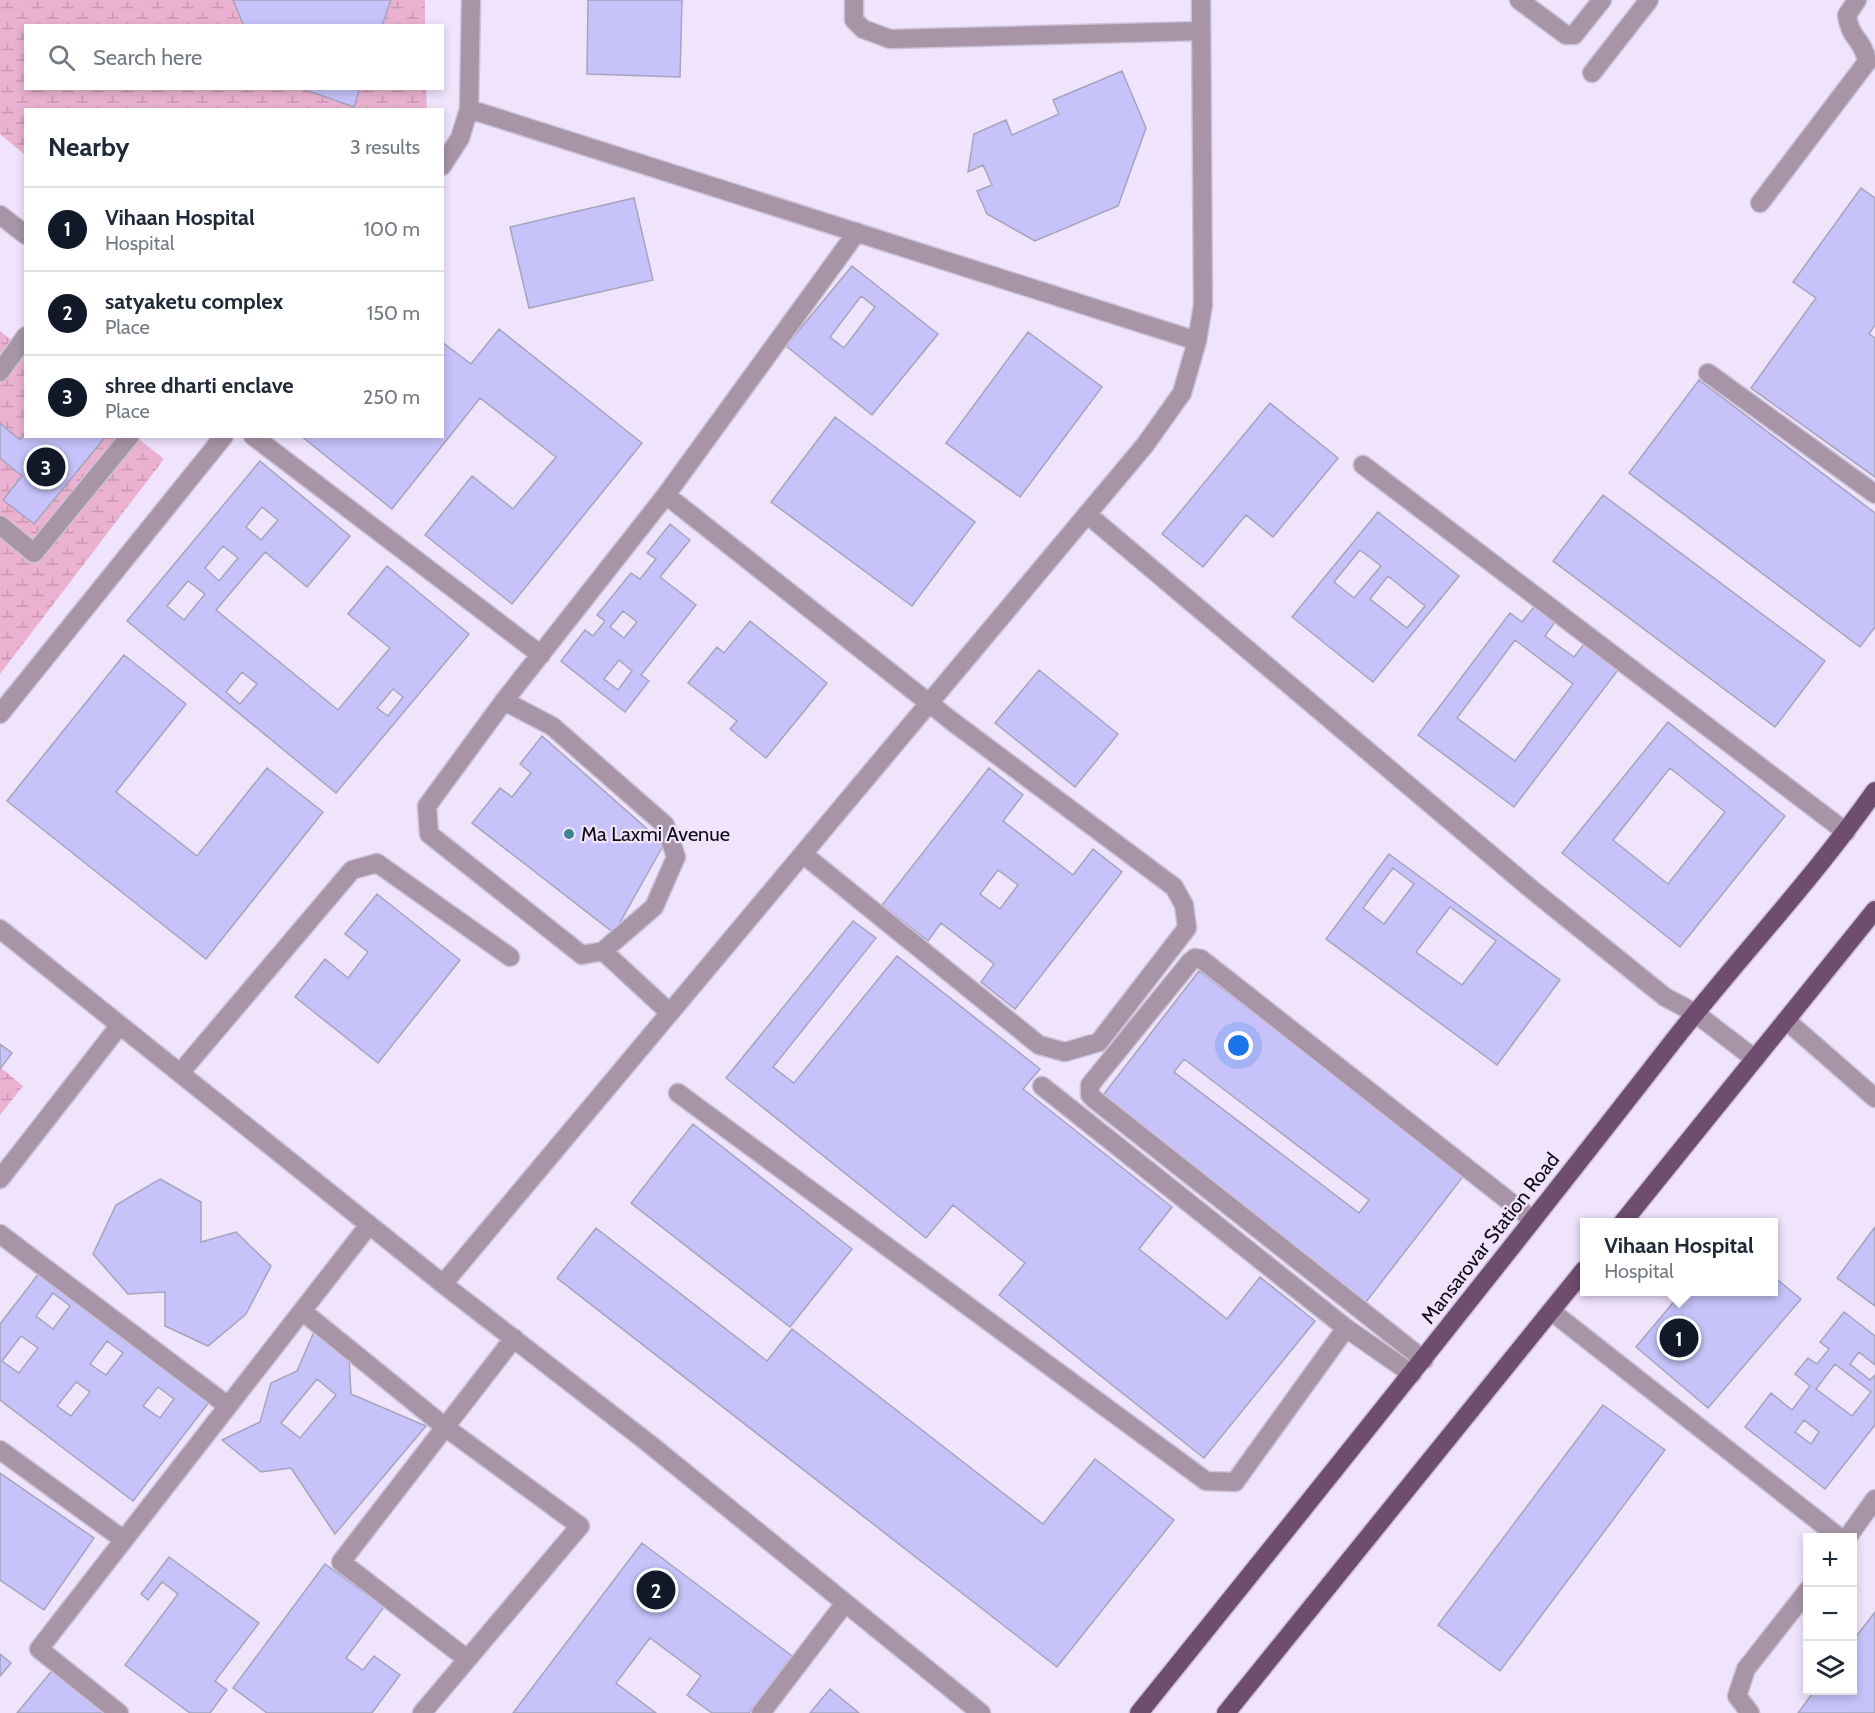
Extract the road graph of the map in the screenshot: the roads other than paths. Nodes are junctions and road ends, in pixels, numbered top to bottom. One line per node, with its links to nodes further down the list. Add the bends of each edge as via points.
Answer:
1 (471, 0): 10 (street)
2 (854, 0): 8 (street, via 854,20 863,29 890,39)
3 (1201, 0): 8 (street)
4 (1520, 0): 5 (street, via 1566,34 1574,35)
5 (1602, 0)
6 (1649, 0): 9 (street)
7 (1857, 0): 12 (street, via 1846,15 1849,30 1865,47 1867,62)
8 (1202, 31): 17 (street, via 1203,305)
9 (1592, 73)
10 (469, 108): 11 (street, via 460,138); 14 (street)
11 (444, 163)
12 (1760, 203)
13 (0, 215): 15 (street)
14 (857, 232): 17 (street); 25 (street)
15 (24, 233)
16 (24, 339): 18 (street)
17 (1197, 341): 26 (street, via 1182,393 1145,445)
18 (0, 372)
19 (1708, 373): 24 (street)
20 (128, 438): 27 (street, via 34,553)
21 (222, 438): 31 (street)
22 (256, 438): 28 (street)
23 (1364, 465): 33 (street)
24 (1875, 494)
25 (666, 495): 28 (street); 30 (street)
26 (1087, 514): 30 (street); 40 (street, via 1530,888 1665,997)
27 (0, 525)
28 (541, 655): 29 (street)
29 (504, 701): 37 (street, via 552,726 665,825 676,857 654,907); 37 (street, via 426,806 429,834 582,955)
30 (930, 702): 34 (street); 34 (street, via 1174,887 1184,905 1187,928 1099,1042 1065,1052 1039,1045)
31 (0, 714)
32 (1875, 791): 33 (main road, Mansarovar Station Road)
33 (1846, 832): 40 (main road, Mansarovar Station Road)
34 (803, 854): 39 (street)
35 (1875, 910): 41 (main road)
36 (0, 929): 42 (street)
37 (603, 951): 39 (street)
38 (510, 957): 44 (street, via 377,863 352,870)
39 (670, 1013): 54 (street)
40 (1695, 1014): 43 (street); 50 (main road, Mansarovar Station Road)
41 (1787, 1021): 43 (main road); 47 (street)
42 (120, 1025): 44 (street); 48 (street)
43 (1755, 1059): 49 (main road)
44 (180, 1073): 51 (street)
45 (1042, 1086): 57 (street)
46 (678, 1093): 57 (street, via 1206,1481 1235,1482)
47 (1875, 1098)
48 (0, 1179)
49 (1626, 1218)
50 (1533, 1220): 59 (main road, Mansarovar Station Road); 59 (street, via 1201,959 1190,962 1090,1085 1094,1099)
51 (369, 1225): 54 (street); 55 (street)
52 (0, 1234): 61 (street)
53 (1580, 1275): 56 (main road)
54 (443, 1284): 58 (street)
55 (302, 1311): 61 (street); 62 (street)
56 (1551, 1311): 65 (street); 76 (main road)
57 (1346, 1328): 60 (street)
58 (514, 1338): 62 (street); 69 (street)
59 (1424, 1360): 60 (main road, Mansarovar Station Road)
60 (1412, 1374): 75 (main road, Mansarovar Station Road)
61 (228, 1406): 67 (street)
62 (445, 1427): 70 (street, via 341,1562); 70 (street, via 580,1526)
63 (0, 1450): 67 (street)
64 (1875, 1499): 66 (street)
65 (1834, 1533)
66 (1851, 1533)
67 (124, 1540): 71 (street, via 39,1649)
68 (1803, 1596): 77 (street, via 1746,1669 1737,1696)
69 (845, 1603): 73 (street); 74 (street)
70 (467, 1659): 72 (street)
71 (119, 1713)
72 (422, 1713)
73 (761, 1713)
74 (981, 1713)
75 (1139, 1713)
76 (1226, 1713)
77 (1750, 1713)

